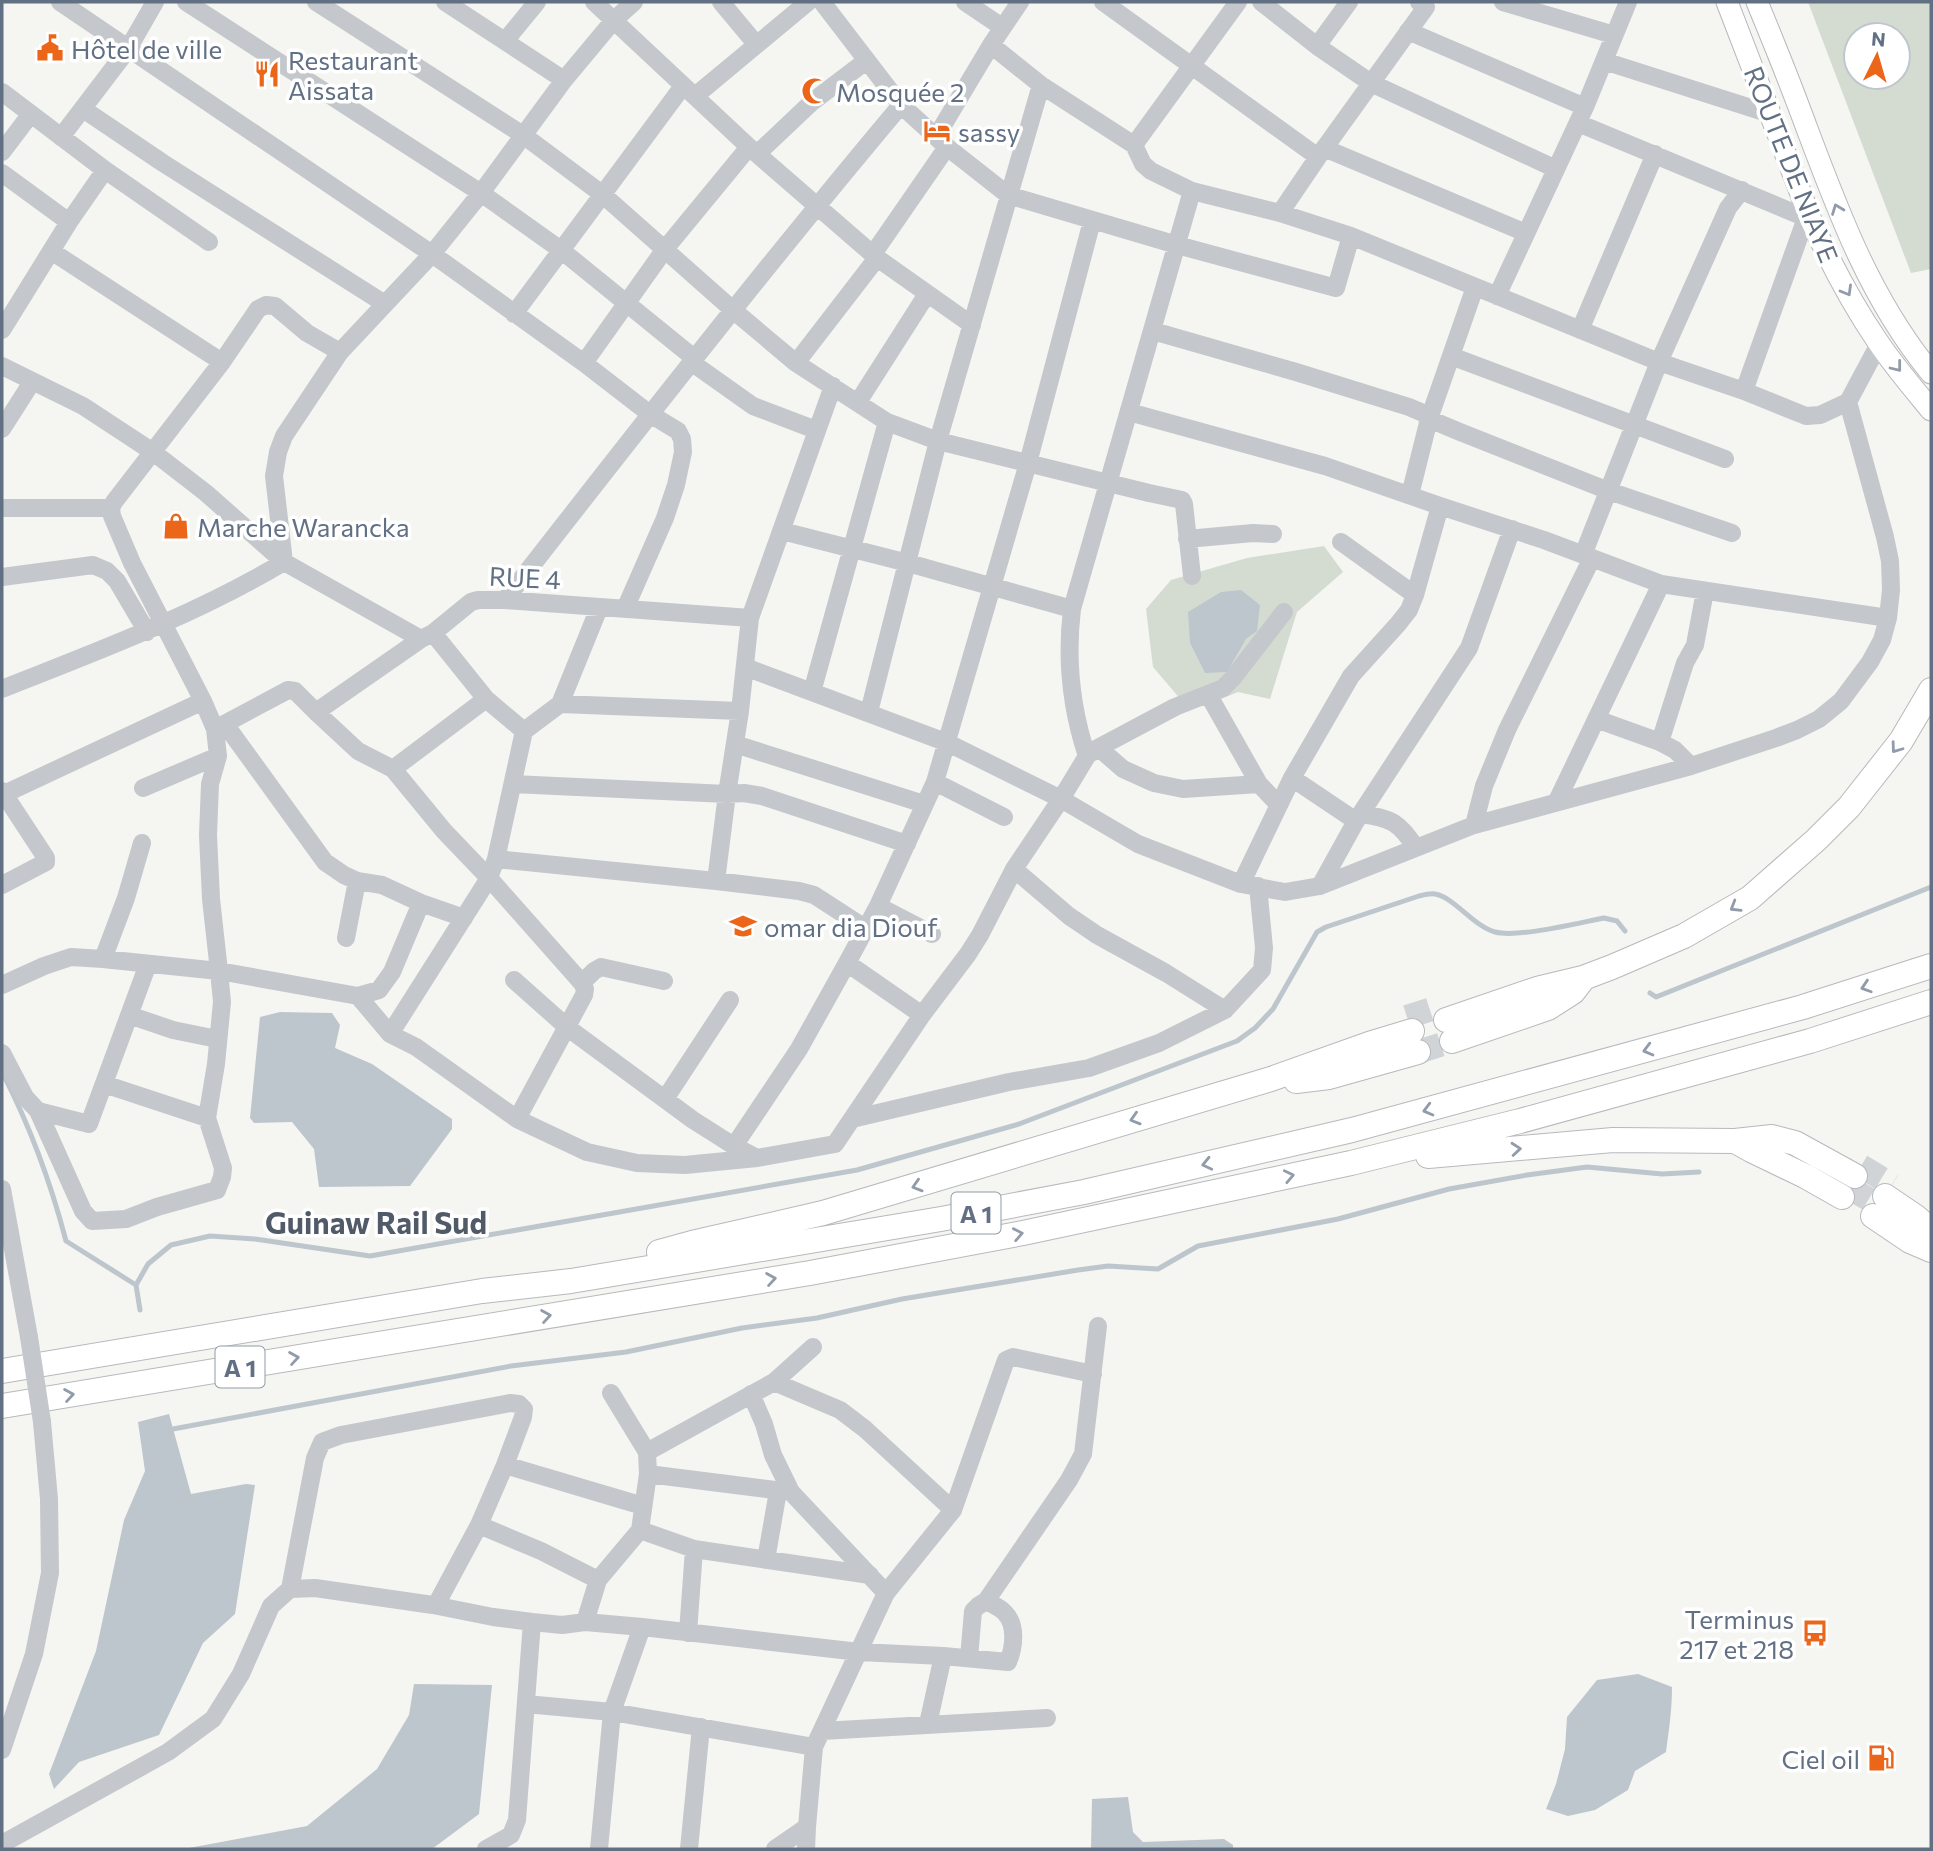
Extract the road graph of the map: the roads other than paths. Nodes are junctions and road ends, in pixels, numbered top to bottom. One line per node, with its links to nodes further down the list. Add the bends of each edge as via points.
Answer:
1 (60, 2): 31 (street)
2 (155, 2): 31 (street)
3 (186, 2): 58 (street)
4 (316, 2): 45 (street)
5 (445, 2): 27 (street)
6 (537, 2): 27 (street)
7 (594, 2): 23 (street)
8 (634, 2): 23 (street)
9 (721, 2): 28 (street)
10 (808, 2): 28 (street)
11 (822, 2): 32 (street)
12 (965, 2): 24 (street)
13 (1020, 2): 24 (street)
14 (1102, 2): 34 (street)
15 (1238, 2): 34 (street)
16 (1261, 2): 30 (street)
17 (1349, 2): 30 (street)
18 (1419, 2): 25 (street, via 1426,7)
19 (1503, 2): 26 (street)
20 (1628, 2): 26 (street)
21 (1727, 2): 42 (main road, ROUTE DE NIAYE)
22 (1757, 2): 95 (main road, ROUTE DE NIAYE, one-way to 22, via 1889,314 1846,231)
23 (614, 20): 35 (street); 38 (street)
24 (1002, 27): 29 (street)
25 (1408, 31): 36 (street); 44 (street)
26 (1614, 35): 33 (street)
27 (505, 41): 35 (street)
28 (756, 44): 38 (street)
29 (990, 45): 37 (street); 47 (street)
30 (1317, 46): 36 (street)
31 (128, 49): 41 (street); 73 (street)
32 (866, 61): 40 (street); 49 (street)
33 (1604, 61): 42 (street); 44 (street)
34 (1190, 66): 48 (street); 51 (street)
35 (564, 80): 45 (street)
36 (1371, 83): 51 (street); 53 (street)
37 (1041, 85): 48 (street); 60 (street)
38 (689, 91): 49 (street); 59 (street)
39 (2, 92): 43 (street)
40 (901, 105): 47 (street); 61 (street)
41 (83, 109): 46 (street); 79 (street)
42 (1770, 114): 63 (main road, ROUTE DE NIAYE)
43 (30, 115): 46 (street); 50 (street)
44 (1582, 115): 52 (street); 53 (street)
45 (523, 135): 58 (street); 59 (street)
46 (61, 137): 54 (street)
47 (942, 142): 60 (street); 74 (street)
48 (1134, 145): 57 (street, via 1151,171)
49 (753, 150): 61 (street); 70 (street)
50 (2, 152)
51 (1321, 152): 62 (street); 66 (street)
52 (1655, 154): 56 (street); 84 (street)
53 (1556, 169): 66 (street)
54 (105, 170): 65 (street); 68 (street)
55 (2, 173): 65 (street)
56 (1742, 190): 63 (street); 91 (street, via 1728,208)
57 (1192, 191): 62 (street); 69 (street)
58 (481, 194): 71 (street); 73 (street)
59 (602, 194): 70 (street); 71 (street)
60 (1008, 195): 64 (street); 82 (street)
61 (817, 204): 74 (street); 80 (street)
62 (1280, 212): 67 (street)
63 (1808, 219): 86 (main road, ROUTE DE NIAYE, one-way to 86); 98 (street)
64 (1092, 220): 69 (street); 112 (street)
65 (69, 222): 72 (street)
66 (1526, 233): 77 (street)
67 (1351, 236): 69 (street, via 1336,288); 75 (street)
68 (209, 242)
69 (1177, 245): 85 (street)
70 (665, 249): 78 (street); 80 (street)
71 (561, 250): 78 (street); 81 (street)
72 (51, 251): 83 (street); 90 (street)
73 (432, 254): 79 (street); 81 (street)
74 (875, 256): 76 (street); 93 (street)
75 (1475, 287): 77 (street); 88 (street)
76 (927, 294): 82 (street); 99 (street)
77 (1497, 296): 84 (street)
78 (626, 303): 89 (street); 92 (street)
79 (386, 304): 87 (street)
80 (733, 310): 89 (street); 93 (street)
81 (514, 314): 92 (street)
82 (972, 325): 109 (street)
83 (2, 330)
84 (1580, 330): 91 (street)
85 (1153, 331): 102 (street); 104 (street, via 1409,407)
86 (1879, 344): 100 (street); 101 (main road, ROUTE DE NIAYE, one-way to 101)
87 (340, 352): 90 (street, via 307,333 275,306 266,305 258,309); 127 (street, via 278,452 274,476)
88 (1451, 356): 104 (street); 106 (street)
89 (692, 360): 103 (street); 108 (street, via 752,406)
90 (222, 362): 110 (street)
91 (1659, 362): 98 (street); 106 (street)
92 (584, 363): 103 (street)
93 (796, 363): 97 (street)
94 (2, 366): 96 (street)
95 (1931, 373)
96 (32, 382): 107 (street); 110 (street, via 83,406)
97 (833, 386): 99 (street); 108 (street)
98 (1744, 391): 100 (street, via 1811,417)
99 (858, 402): 105 (street)
100 (1848, 402): 141 (street, via 1890,561)
101 (1931, 410)
102 (1129, 412): 113 (street); 115 (street, via 1325,466)
103 (650, 414): 135 (street); 137 (street, via 678,431 682,452 665,518)
104 (1429, 419): 114 (street); 115 (street)
105 (887, 422): 109 (street); 125 (street)
106 (1634, 425): 111 (street); 114 (street)
107 (2, 429)
108 (817, 430): 120 (street)
109 (938, 441): 112 (street); 128 (street)
110 (153, 452): 118 (street); 127 (street)
111 (1725, 459)
112 (1028, 463): 113 (street); 132 (street)
113 (1109, 483): 123 (street, via 1182,500); 138 (street)
114 (1609, 491): 121 (street); 126 (street)
115 (1410, 495): 116 (street)
116 (1440, 506): 119 (street); 134 (street)
117 (2, 508): 118 (street)
118 (111, 508): 142 (street)
119 (1512, 529): 126 (street); 177 (street, via 1469,648)
120 (782, 530): 125 (street); 140 (street)
121 (1732, 533)
122 (1273, 534): 123 (street)
123 (1187, 539): 129 (street)
124 (1341, 542): 134 (street)
125 (852, 549): 128 (street); 147 (street)
126 (1588, 556): 131 (street); 178 (street, via 1507,730)
127 (284, 562): 142 (street); 143 (street)
128 (908, 563): 132 (street); 154 (street)
129 (1192, 576)
130 (2, 577): 142 (street, via 93,565 117,581)
131 (1661, 584): 133 (street); 155 (street)
132 (992, 586): 138 (street); 159 (street)
133 (1706, 591): 141 (street); 158 (street, via 1697,638)
134 (1415, 595): 165 (street, via 1404,618 1351,676)
135 (505, 600): 136 (street, RUE 4); 143 (street, RUE 4, via 471,603)
136 (599, 608): 137 (street, RUE 4); 151 (street)
137 (625, 609): 140 (street, RUE 4)
138 (1072, 609): 161 (street, via 1068,638 1071,684 1078,729)
139 (1284, 612): 148 (street, via 1232,679)
140 (750, 618): 144 (street)
141 (1888, 618): 163 (street, via 1870,662 1841,701 1819,719)
142 (155, 629): 145 (street); 150 (street)
143 (427, 636): 149 (street); 153 (street, RUE 4)
144 (745, 667): 147 (street); 152 (street)
145 (2, 689)
146 (1931, 690): 201 (highway, one-way to 201, via 1901,741 1849,807 1750,898 1684,936)
147 (812, 692): 154 (street)
148 (1208, 694): 161 (street); 167 (street)
149 (486, 699): 157 (street); 164 (street)
150 (203, 702): 156 (street); 170 (street)
151 (560, 704): 152 (street); 157 (street)
152 (740, 711): 160 (street)
153 (316, 712): 156 (street, via 291,690); 164 (street, via 358,751)
154 (869, 712): 159 (street)
155 (1596, 719): 158 (street); 173 (street)
156 (220, 727): 162 (street); 185 (street, via 325,862)
157 (524, 731): 168 (street)
158 (1660, 742): 163 (street)
159 (947, 743): 166 (street); 172 (street)
160 (735, 744): 171 (street); 174 (street)
161 (1091, 752): 167 (street, via 1103,751 1123,769 1182,789); 172 (street)
162 (218, 756): 169 (street); 200 (street, via 208,835)
163 (1691, 766): 173 (street)
164 (393, 769): 184 (street)
165 (1292, 778): 175 (street); 177 (street)
166 (935, 782): 174 (street); 176 (street)
167 (1259, 783): 175 (street)
168 (513, 784): 171 (street); 182 (street)
169 (143, 788)
170 (2, 793): 187 (street, via 46,862)
171 (727, 794): 180 (street, via 762,796); 186 (street)
172 (1061, 799): 183 (street); 188 (street, via 1138,844)
173 (1557, 802): 178 (street)
174 (924, 804): 180 (street)
175 (1279, 805): 188 (street)
176 (1004, 817)
177 (1358, 817): 181 (street, via 1388,819 1404,830); 189 (street)
178 (1474, 825): 181 (street)
179 (142, 843): 196 (street)
180 (907, 844): 191 (street)
181 (1416, 848): 189 (street)
182 (496, 859): 184 (street); 186 (street)
183 (1014, 869): 209 (street, via 1097,935); 211 (street, via 980,935)
184 (489, 878): 192 (street); 204 (street)
185 (357, 881): 190 (street); 195 (street)
186 (716, 881): 193 (street, via 814,895)
187 (2, 885)
188 (1250, 885): 189 (street, via 1284,892); 209 (street, via 1264,948 1262,970)
189 (1320, 886)
190 (421, 903): 192 (street); 206 (street, via 392,972 379,990)
191 (878, 906): 193 (street); 194 (street)
192 (464, 918): 213 (street)
193 (865, 928): 197 (street)
194 (932, 934)
195 (346, 938)
196 (103, 959): 198 (street); 205 (street, via 71,957)
197 (847, 963): 211 (street); 224 (street, via 799,1049)
198 (148, 964): 200 (street); 210 (street)
199 (1931, 966): 233 (highway, A 1, one-way to 233, via 1803,1007 1504,1089 1209,1164 941,1219)
200 (219, 971): 206 (street); 214 (street, via 222,1002)
201 (1583, 978): 201 (highway, via 1558,974 1482,992 1447,1025 1548,1008 1573,992)
202 (514, 979): 212 (street)
203 (664, 982): 204 (street, via 601,967)
204 (582, 983): 212 (street, via 584,995)
205 (2, 985)
206 (358, 996): 213 (street)
207 (730, 1000): 218 (street)
208 (1931, 1002): 226 (highway, A 1, via 1810,1041)
209 (1225, 1010): 222 (street, via 1159,1043 1090,1068)
210 (129, 1015): 214 (street); 217 (street)
211 (922, 1016): 222 (street)
212 (568, 1028): 218 (street); 221 (street)
213 (390, 1034): 221 (street, via 416,1047)
214 (217, 1039): 220 (street)
215 (2, 1053): 219 (street, via 25,1097)
216 (1270, 1079): 216 (highway, via 1304,1053 1413,1035 1329,1077); 233 (highway, one-way to 233, via 823,1213 692,1243)
217 (104, 1084): 219 (street, via 89,1124); 220 (street)
218 (665, 1099): 224 (street)
219 (38, 1111): 220 (street, via 83,1211 92,1221 125,1219 217,1190 223,1168)
220 (207, 1118)
221 (517, 1119): 225 (street, via 587,1152 637,1163 685,1165)
222 (852, 1119): 225 (street, via 835,1144)
223 (1735, 1141): 223 (highway, via 1805,1175 1852,1182 1793,1130 1759,1129); 226 (highway, one-way to 223, via 1613,1140)
224 (734, 1146): 225 (street)
225 (757, 1158)
226 (1351, 1163): 241 (highway, A 1, one-way to 226, via 810,1273)
227 (2, 1189): 272 (street, bridge, via 42,1422 50,1573 34,1654)
228 (1882, 1201): 229 (highway); 230 (highway, via 1916,1217); 231 (highway); 232 (highway, via 1910,1241)
229 (1931, 1214)
230 (1931, 1230)
231 (1931, 1242)
232 (1931, 1250)
233 (571, 1280): 236 (highway, A 1, via 455,1295)
234 (1098, 1326): 237 (street)
235 (813, 1347): 238 (street)
236 (2, 1371)
237 (1093, 1374): 247 (street, via 1013,1357 1006,1360); 256 (street, via 1083,1454)
238 (774, 1382): 240 (street); 247 (street, via 840,1410)
239 (611, 1393): 242 (street)
240 (751, 1394): 242 (street); 245 (street)
241 (2, 1406)
242 (647, 1452): 244 (street)
243 (505, 1465): 246 (street); 248 (street); 254 (street, via 523,1417 519,1404 323,1442 315,1458)
244 (648, 1474): 245 (street); 246 (street)
245 (784, 1492): 251 (street); 252 (street)
246 (643, 1506): 249 (street)
247 (953, 1510): 255 (street)
248 (479, 1525): 253 (street); 257 (street)
249 (640, 1530): 250 (street); 253 (street)
250 (694, 1549): 251 (street); 261 (street)
251 (766, 1560): 252 (street)
252 (870, 1575): 255 (street)
253 (598, 1580): 259 (street)
254 (290, 1589): 257 (street, via 315,1588); 274 (street, via 271,1606 241,1674 213,1719 168,1752)
255 (886, 1593): 262 (street)
256 (986, 1601): 264 (street, via 973,1611); 264 (street, via 1005,1612 1012,1624 1012,1653 1008,1662)
257 (436, 1605): 258 (street)
258 (533, 1622): 259 (street); 265 (street)
259 (585, 1622): 260 (street)
260 (642, 1626): 261 (street); 266 (street)
261 (688, 1633): 262 (street)
262 (859, 1652): 263 (street); 270 (street)
263 (943, 1656): 264 (street); 268 (street)
264 (969, 1658)
265 (526, 1704): 266 (street); 275 (street, via 517,1820 511,1835)
266 (612, 1712): 269 (street); 276 (street)
267 (1047, 1718): 268 (street)
268 (928, 1724): 270 (street)
269 (701, 1727): 271 (street); 277 (street)
270 (822, 1731): 271 (street)
271 (814, 1747): 273 (street)
272 (2, 1750)
273 (807, 1828): 278 (street); 279 (street)
274 (2, 1844)
275 (486, 1849)
276 (599, 1849)
277 (690, 1849)
278 (775, 1849)
279 (806, 1849)

